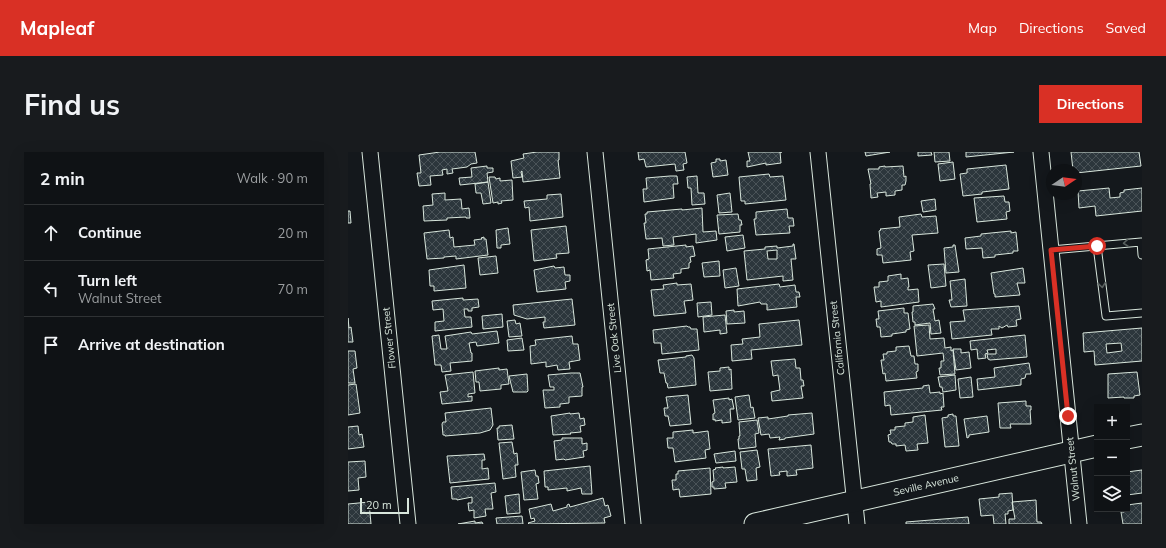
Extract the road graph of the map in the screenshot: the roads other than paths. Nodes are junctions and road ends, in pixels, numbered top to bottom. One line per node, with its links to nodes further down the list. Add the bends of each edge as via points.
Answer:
1 (370, 152): 14 (street, Flower Street)
2 (595, 152): 15 (street, Live Oak Street)
3 (818, 152): 13 (street, California Street)
4 (1041, 152): 6 (street, Walnut Street)
5 (1097, 246): 6 (lane); 7 (lane, one-way to 5, via 1141,242); 8 (lane, one-way to 8, via 1106,316)
6 (1051, 250): 12 (street, Walnut Street)
7 (1142, 255)
8 (1142, 313)
9 (1142, 435): 10 (street)
10 (1130, 437)
11 (1094, 447): 12 (street, Seville Avenue)
12 (1071, 453): 13 (street, Seville Avenue); 18 (street, Walnut Street)
13 (854, 502): 16 (street, Seville Avenue); 17 (street, California Street)
14 (408, 524)
15 (633, 524)
16 (755, 524)
17 (857, 524)
18 (1079, 524)

